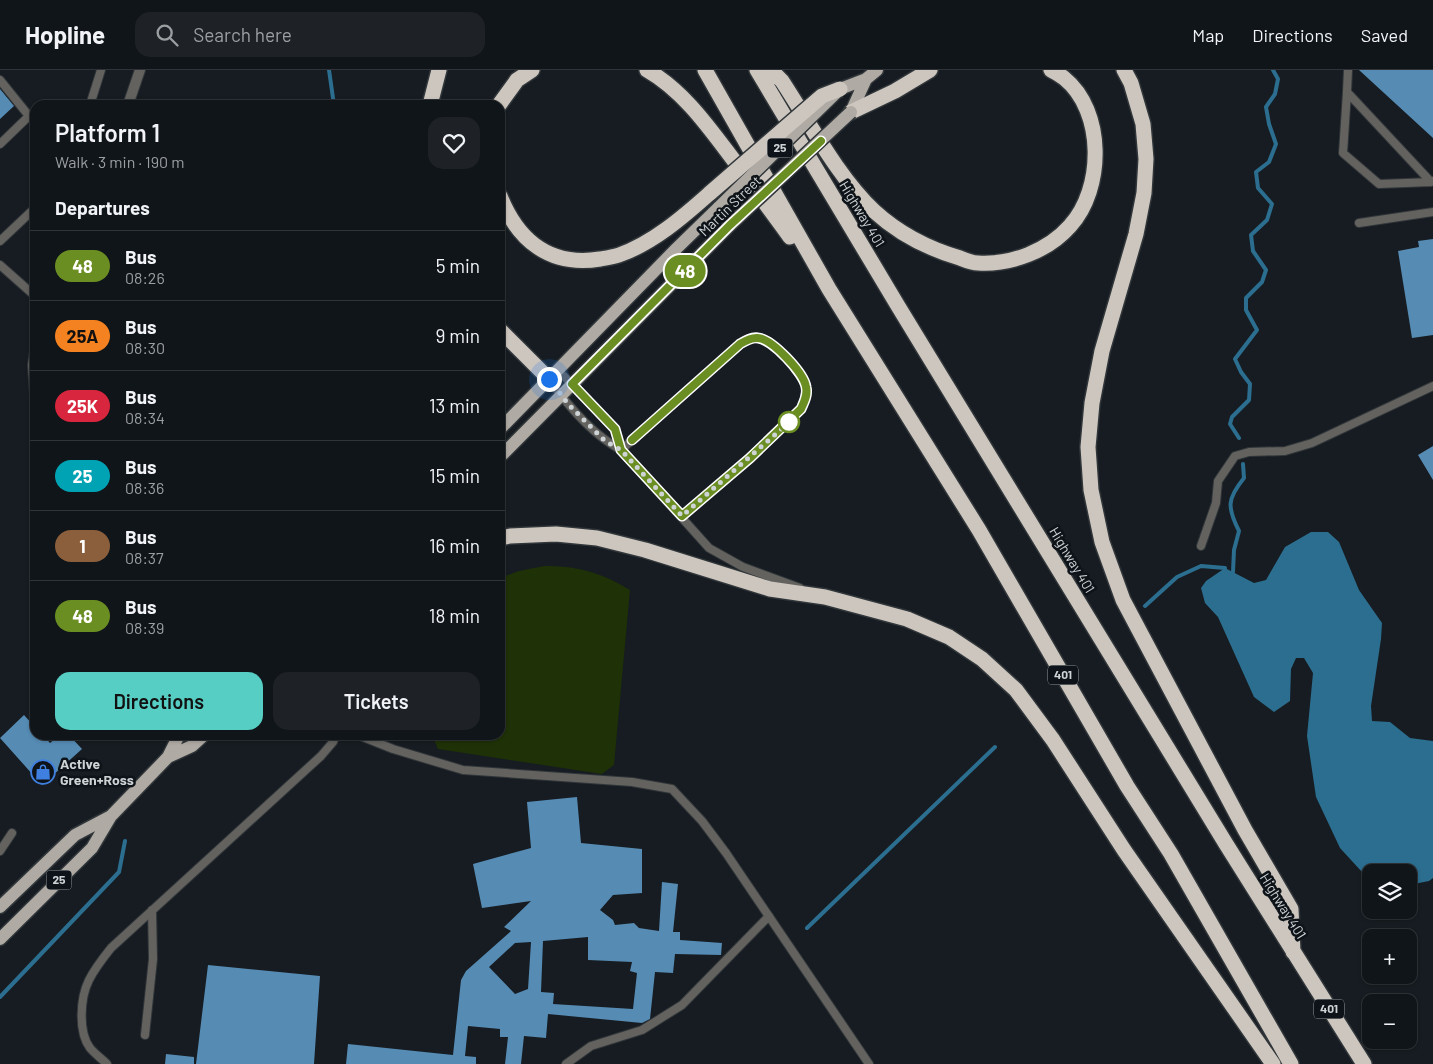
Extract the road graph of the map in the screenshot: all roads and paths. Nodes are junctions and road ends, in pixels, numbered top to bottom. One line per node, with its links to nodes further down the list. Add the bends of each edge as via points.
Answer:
1 (101, 70): 18 (lane)
2 (140, 70): 19 (street)
3 (439, 70): 20 (highway)
4 (532, 70): 21 (highway, via 517,80)
5 (648, 70): 31 (highway, via 685,100 716,137)
6 (705, 70): 31 (highway, 401)
7 (757, 70): 57 (highway, Highway 401 / 401)
8 (771, 70): 11 (highway, via 782,81 848,182 874,211 906,235 941,253 977,263 1011,261 1043,248 1070,226 1084,203 1093,177 1095,145 1091,120 1081,99 1064,78)
9 (877, 70): 14 (main road, 25)
10 (930, 70): 22 (highway)
11 (1050, 70)
12 (1124, 70): 57 (highway, via 1143,124 1144,193 1136,234 1102,351 1092,403 1088,447 1091,490 1102,542 1123,600 1245,830 1292,909)
13 (1348, 70): 17 (lane)
14 (866, 79): 16 (main road, 25); 22 (main road, Martin Street / 25)
15 (0, 80): 23 (lane, via 29,116)
16 (840, 89): 25 (highway, bridge, via 822,96 666,229 618,256 563,259 539,250 522,234); 34 (main road, Martin Street / 25, bridge, via 676,248)
17 (1347, 92): 24 (lane); 24 (lane, via 1344,153 1379,184)
18 (92, 100)
19 (130, 100)
20 (431, 100)
21 (503, 100)
22 (852, 112): 35 (main road, Martin Street / 25, bridge, via 730,225)
23 (0, 144)
24 (1432, 181)
25 (505, 209)
26 (1433, 212): 28 (lane)
27 (30, 213): 29 (lane)
28 (1360, 224)
29 (0, 241)
30 (0, 265): 32 (lane)
31 (829, 289): 63 (highway, 401, via 979,530)
32 (30, 292)
33 (505, 334): 34 (highway)
34 (553, 374): 35 (lane); 37 (lane); 38 (main road, Martin Street / 25)
35 (572, 384): 37 (main road, Martin Street / 25); 39 (lane, via 615,429)
36 (1433, 386): 43 (lane, via 1312,443 1285,451 1249,452 1236,456 1218,481 1216,503)
37 (561, 396): 39 (lane, via 605,441); 40 (main road, Martin Street / 25)
38 (505, 424)
39 (621, 450): 41 (lane); 41 (lane, via 740,344 758,338 773,344 802,376 806,399 801,409)
40 (505, 452)
41 (682, 516): 44 (lane, via 709,548 743,567)
42 (505, 537): 44 (highway, via 556,534 597,538 770,589)
43 (1201, 546)
44 (825, 597): 62 (highway, via 907,619 949,637 982,659 1016,690)
45 (176, 740): 49 (main road, 25)
46 (199, 740): 49 (main road, 25)
47 (334, 740): 54 (lane, via 321,756)
48 (370, 740): 55 (lane, via 462,770 632,782 672,790 702,821)
49 (168, 757): 50 (main road, 25)
50 (111, 816): 53 (main road, 25, via 75,835); 56 (main road, 25, via 92,848)
51 (12, 834): 52 (lane)
52 (0, 852)
53 (0, 907)
54 (152, 910): 58 (lane, via 153,960); 59 (lane, via 111,948 88,982 81,1020 84,1035)
55 (769, 916): 60 (lane, via 682,1005 642,1030 591,1046); 61 (lane)
56 (0, 938)
57 (1294, 953): 64 (highway, Highway 401 / 401)
58 (146, 1035)
59 (102, 1063)
60 (566, 1064)
61 (869, 1064)
62 (1273, 1064)
63 (1291, 1064)
64 (1364, 1064)

